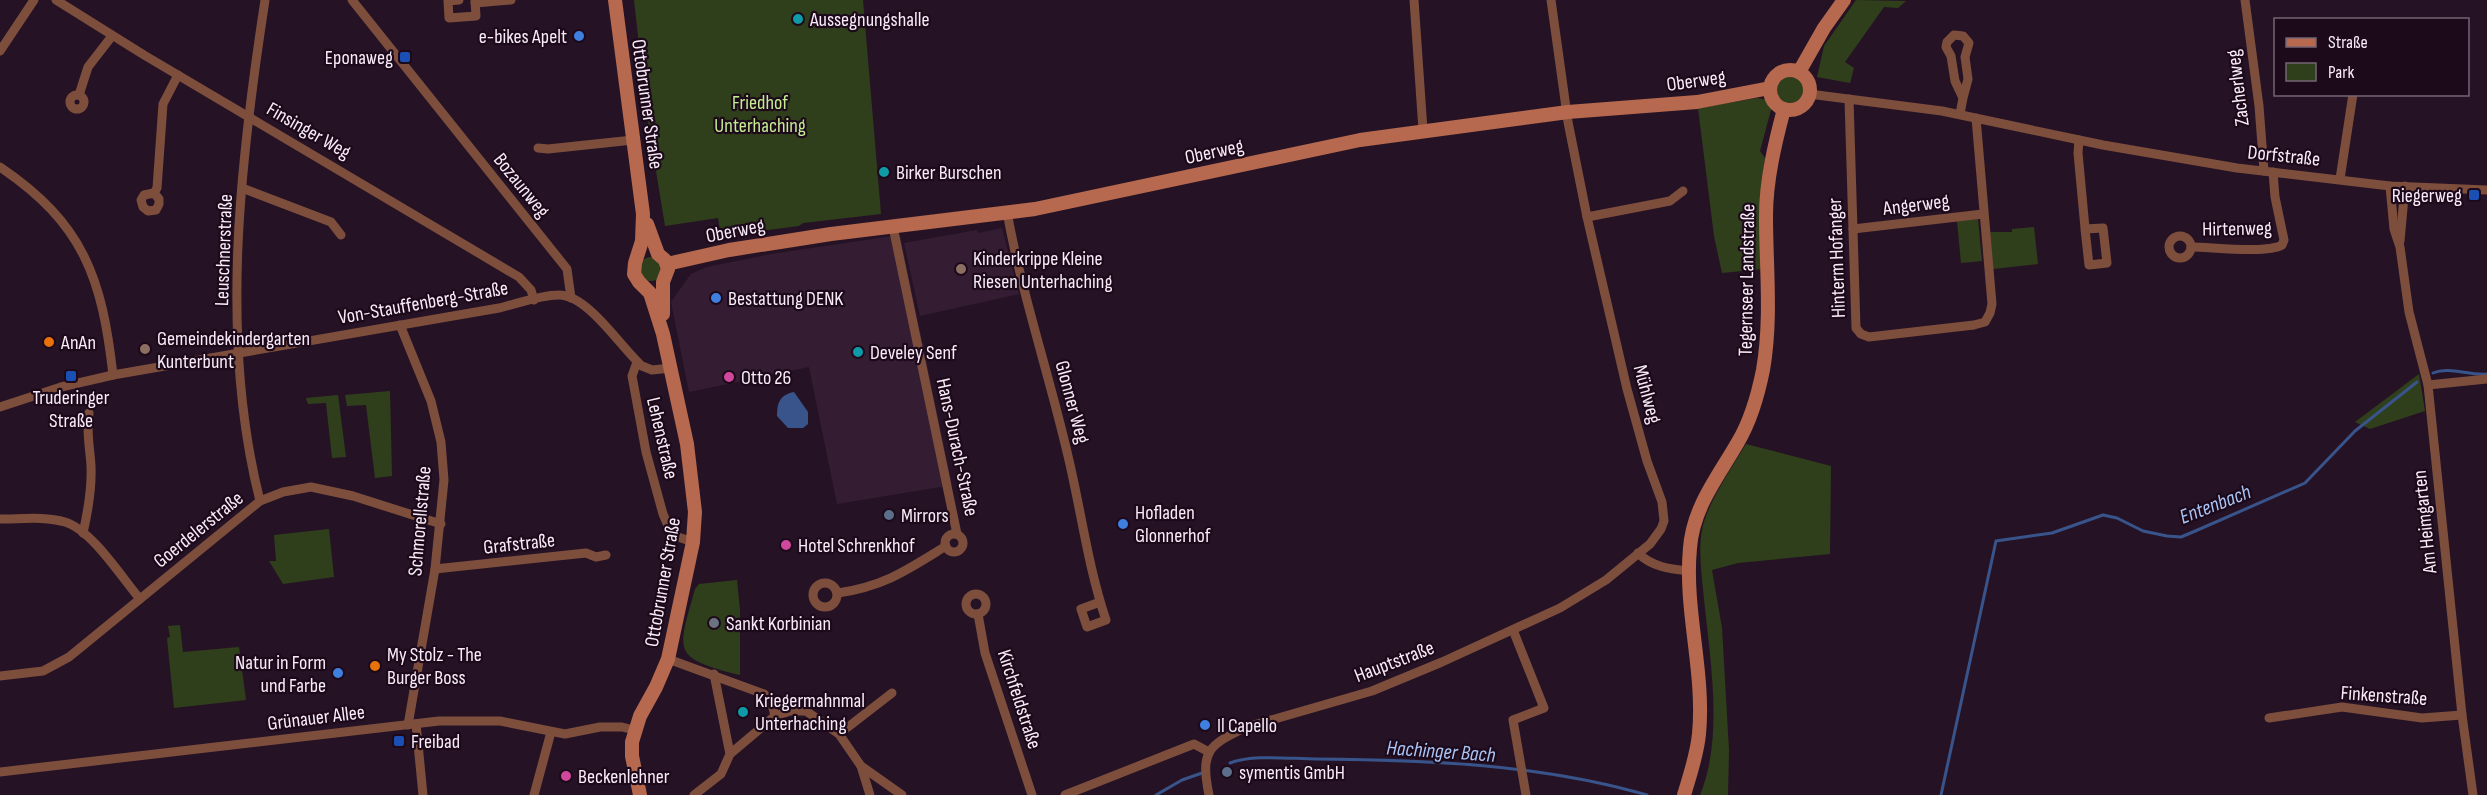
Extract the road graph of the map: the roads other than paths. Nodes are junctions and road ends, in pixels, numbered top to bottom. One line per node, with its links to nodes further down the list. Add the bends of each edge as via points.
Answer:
1 (34, 0): 14 (street)
2 (56, 0): 13 (street, Finsinger Weg)
3 (265, 0): 26 (street, Leuschnerstraße)
4 (352, 0): 55 (street, Bozaunweg, via 567,269)
5 (459, 0): 12 (street, via 448,1 450,18 476,16)
6 (511, 0): 12 (street)
7 (615, 0): 29 (main road, Ottobrunner Straße)
8 (1414, 0): 28 (street)
9 (1551, 0): 24 (street, Mühlweg)
10 (1844, 0): 15 (main road)
11 (2245, 0): 33 (street, Zacherlweg)
12 (475, 2)
13 (112, 36): 16 (street, Finsinger Weg); 19 (street, via 88,66)
14 (0, 51)
15 (1799, 72): 17 (main road, via 1781,72); 18 (main road, via 1808,81)
16 (178, 75): 26 (street, Finsinger Weg); 40 (street, via 164,104)
17 (1770, 88): 23 (main road, via 1775,102); 24 (main road, Oberweg, via 1697,102)
18 (1809, 94): 22 (street, Dorfstraße); 23 (main road, via 1800,107)
19 (79, 95)
20 (2353, 96): 34 (street)
21 (1963, 98): 21 (street, via 1969,43 1963,36 1954,35 1946,47); 25 (street)
22 (1849, 99): 25 (street, Dorfstraße); 46 (street, Hinterm Hofanger)
23 (1784, 109): 78 (main road, Tegernseer Landstraße, via 1767,198 1768,306 1763,369 1747,425 1700,508 1693,527)
24 (1568, 112): 28 (main road, Oberweg); 44 (street, Mühlweg)
25 (1960, 114): 27 (street, Dorfstraße)
26 (248, 116): 37 (street, Leuschnerstraße); 56 (street, Finsinger Weg, via 519,277)
27 (1976, 118): 30 (street, Dorfstraße); 43 (street, Hinterm Hofanger)
28 (1423, 130): 42 (main road, Oberweg)
29 (633, 140): 31 (street, via 548,150); 41 (main road, Ottobrunner Straße)
30 (2079, 140): 33 (street, Dorfstraße); 47 (street)
31 (538, 147)
32 (2, 172): 62 (street, via 43,200 81,249 104,311)
33 (2268, 172): 34 (street, Dorfstraße); 49 (street, Hirtenweg, via 2282,245 2264,249)
34 (2340, 179): 35 (street, Dorfstraße)
35 (2390, 186): 36 (street, Dorfstraße); 50 (street, Am Heimgarten, via 2394,229)
36 (2404, 186): 38 (street, Dorfstraße); 50 (street, Am Heimgarten)
37 (242, 188): 48 (street, via 332,222); 59 (street, Leuschnerstraße)
38 (2487, 190)
39 (1683, 191): 44 (street, via 1670,201)
40 (154, 193)
41 (643, 213): 51 (main road, Ottobrunner Straße); 52 (main road, Ottobrunner Straße)
42 (1007, 213): 45 (main road, Oberweg); 81 (street, Glonner Weg)
43 (1983, 214): 46 (street, Angerweg); 46 (street, Hinterm Hofanger, via 1992,304 1985,322 1869,337 1856,328)
44 (1587, 217): 74 (street, Mühlweg, via 1627,388 1664,514 1661,529)
45 (893, 226): 52 (main road, Oberweg); 71 (street, Hans-Durach-Straße)
46 (1853, 229)
47 (2085, 229)
48 (342, 234)
49 (2191, 247)
50 (2400, 247): 64 (street, Am Heimgarten, via 2409,312)
51 (637, 259): 52 (main road, via 647,253); 54 (main road, Ottobrunner Straße, via 634,274)
52 (663, 259): 53 (main road, Ottobrunner Straße, via 668,274)
53 (663, 282): 54 (main road, via 654,287); 58 (main road, Ottobrunner Straße)
54 (643, 285): 58 (main road, Ottobrunner Straße, via 650,293)
55 (571, 297): 56 (street, Von-Stauffenberg-Straße, via 560,294); 60 (street, via 591,311)
56 (534, 300): 57 (street, Von-Stauffenberg-Straße)
57 (400, 325): 59 (street, Von-Stauffenberg-Straße); 69 (street, Schmorellstraße, via 431,401 441,442)
58 (663, 334): 61 (main road, Ottobrunner Straße)
59 (239, 352): 62 (street, Von-Stauffenberg-Straße); 67 (street, Leuschnerstraße, via 245,424)
60 (637, 362): 61 (street, via 652,370); 72 (street, Lehenstraße, via 632,376 637,408 663,514 672,535)
61 (671, 368): 72 (main road, Ottobrunner Straße, via 694,496)
62 (113, 375): 65 (street, Von-Stauffenberg-Straße)
63 (2487, 379): 64 (street)
64 (2428, 385): 88 (street, Am Heimgarten)
65 (0, 407)
66 (89, 413): 70 (street, via 86,429 91,466)
67 (260, 501): 69 (street, Goerdelerstraße, via 311,487); 80 (street, Goerdelerstraße)
68 (0, 519): 70 (street, via 45,519 67,523)
69 (441, 524): 77 (street, Schmorellstraße)
70 (83, 533): 80 (street)
71 (957, 534): 73 (street, Hans-Durach-Straße, via 947,538); 73 (street, Hans-Durach-Straße, via 962,539 961,548 953,551)
72 (693, 543): 84 (main road, Ottobrunner Straße)
73 (946, 546): 79 (street, via 897,577)
74 (1638, 553): 76 (street, Mühlweg); 78 (street, via 1665,568)
75 (606, 555): 77 (street, Grafstraße)
76 (1624, 564): 83 (street, Hauptstraße, via 1576,600)
77 (435, 569): 91 (street, Schmorellstraße)
78 (1688, 571): 99 (main road, Tegernseer Landstraße, via 1700,716 1696,753)
79 (838, 593)
80 (140, 599): 86 (street, Goerdelerstraße, via 57,664 32,674)
81 (1100, 602)
82 (978, 614): 106 (street, Kirchfeldstraße, via 985,653)
83 (1514, 630): 95 (street, Hauptstraße, via 1372,691 1247,727 1217,742); 109 (street, via 1544,708 1513,720)
84 (668, 659): 85 (street); 92 (main road, Ottobrunner Straße)
85 (714, 674): 89 (street, via 764,694 771,700); 96 (street)
86 (0, 676)
87 (892, 693): 94 (street)
88 (2462, 715): 90 (street, Finkenstraße, via 2422,718 2342,707); 110 (street, Am Heimgarten)
89 (775, 716): 94 (street, via 806,711); 96 (street)
90 (2269, 718)
91 (412, 724): 93 (street, Grünauer Allee, via 478,719); 98 (street, Grünauer Allee); 100 (street, Schmorellstraße)
92 (634, 730): 93 (street, Grünauer Allee, via 608,726 565,734); 102 (main road, Ottobrunner Straße, via 632,756)
93 (551, 732): 101 (street)
94 (839, 734): 97 (street)
95 (1209, 752): 107 (street, via 1194,744); 108 (street, via 1205,770)
96 (730, 754): 103 (street, via 721,774)
97 (861, 766): 104 (street); 105 (street)
98 (0, 772)
99 (1684, 794)
100 (423, 795)
101 (534, 795)
102 (640, 795)
103 (694, 795)
104 (870, 795)
105 (902, 795)
106 (1032, 795)
107 (1065, 795)
108 (1209, 795)
109 (1526, 795)
110 (2473, 795)

